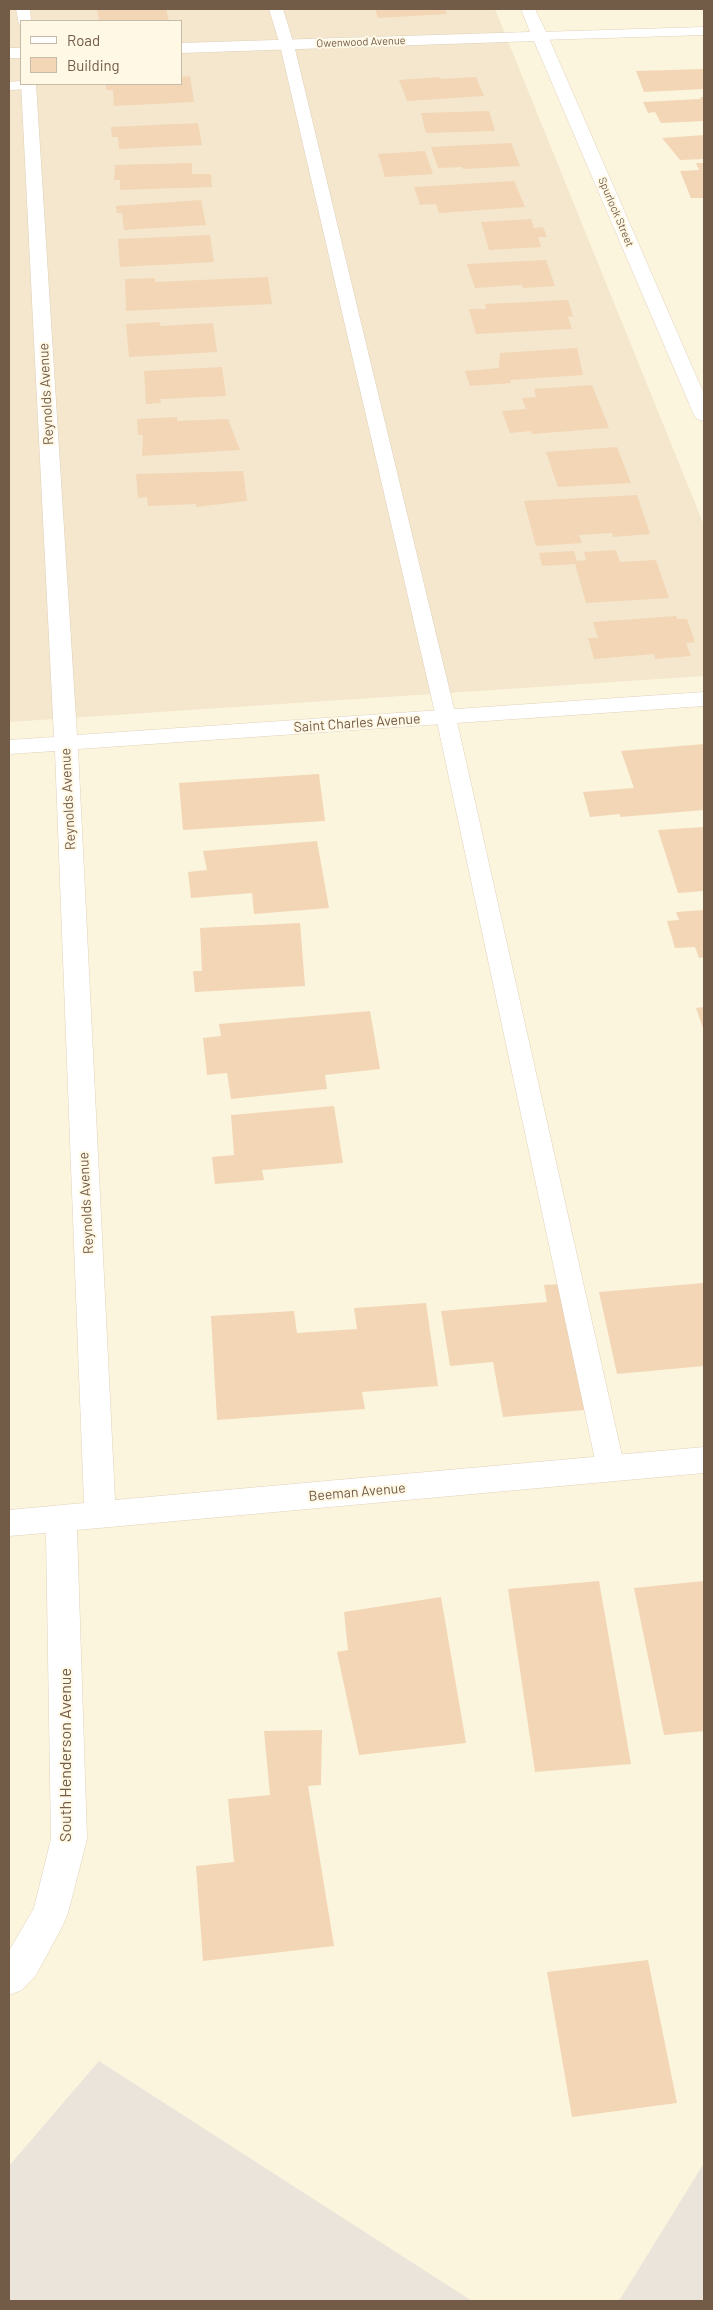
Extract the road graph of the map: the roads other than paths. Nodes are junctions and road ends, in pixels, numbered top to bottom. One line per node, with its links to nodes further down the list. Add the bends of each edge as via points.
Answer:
1 (276, 9): 5 (lane)
2 (528, 9): 4 (street, Spurlock Street)
3 (704, 31): 4 (lane)
4 (540, 36): 5 (street, Owenwood Avenue); 8 (street, Spurlock Street)
5 (287, 45): 6 (street, Owenwood Avenue); 10 (lane)
6 (182, 48)
7 (22, 85): 11 (street, Reynolds Avenue)
8 (704, 415)
9 (704, 698): 10 (street, Saint Charles Avenue)
10 (446, 717): 11 (street, Saint Charles Avenue); 14 (lane)
11 (66, 744): 12 (street, Saint Charles Avenue); 15 (street, Reynolds Avenue)
12 (9, 747)
13 (704, 1460): 14 (street, Beeman Avenue)
14 (611, 1470): 15 (street, Beeman Avenue)
15 (100, 1514): 16 (street, Beeman Avenue)
16 (62, 1518): 17 (street, Beeman Avenue); 18 (street, South Henderson Avenue, via 70,1839 50,1914)
17 (9, 1523)
18 (9, 1978)

